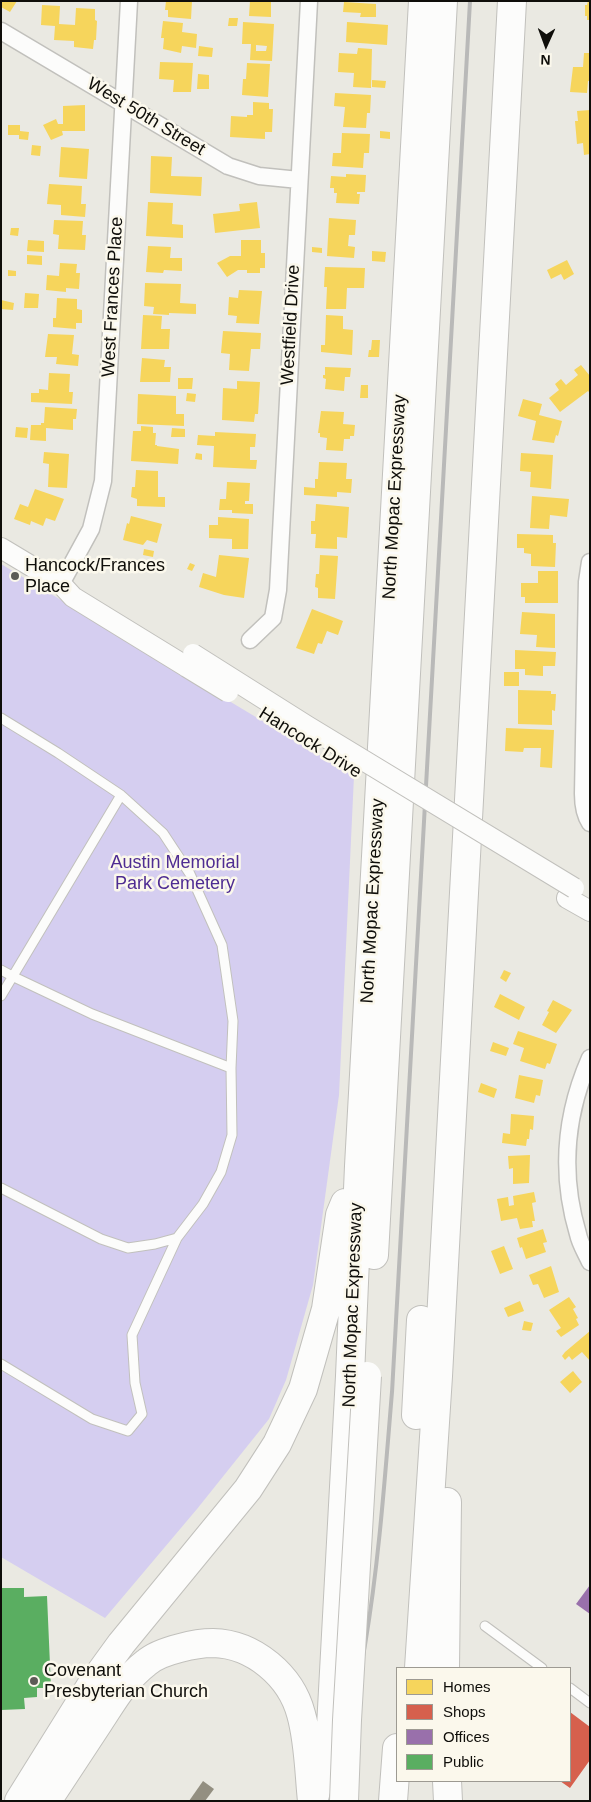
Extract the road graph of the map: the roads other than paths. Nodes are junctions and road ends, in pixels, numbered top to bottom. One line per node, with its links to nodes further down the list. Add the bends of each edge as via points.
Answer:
1 (129, 1): 8 (street, West Frances Place)
2 (309, 1): 9 (street, Westfield Drive)
3 (423, 1): 24 (highway, North Mopac Expressway)
4 (443, 1): 29 (highway)
5 (494, 1): 32 (highway)
6 (512, 1): 30 (highway)
7 (1, 31): 8 (street, West 50th Street)
8 (123, 103): 9 (street, West 50th Street, via 228,166 259,176); 12 (street, West Frances Place, via 103,481 91,529)
9 (299, 180): 13 (street, Westfield Drive, via 278,590 273,618)
10 (1, 548): 12 (street, Hancock Drive)
11 (590, 562): 16 (street, via 583,794 584,809)
12 (61, 584): 17 (street, Hancock Drive, bridge, via 73,596 190,660 343,764)
13 (250, 640)
14 (1, 718): 15 (lane)
15 (122, 795): 20 (lane); 23 (lane, via 163,833 190,874 222,945 233,1022)
16 (590, 823)
17 (577, 894): 18 (street, Hancock Drive)
18 (590, 911)
19 (1, 970): 20 (lane)
20 (14, 977): 21 (lane); 23 (lane, via 92,1014)
21 (1, 996)
22 (590, 1058): 27 (street, via 574,1104 566,1160 578,1235)
23 (231, 1068): 26 (lane, via 232,1134 221,1172 203,1204)
24 (358, 1166): 29 (highway, North Mopac Expressway); 41 (highway, via 340,1215 326,1309 303,1389 277,1444 248,1489 92,1684)
25 (1, 1188): 26 (lane, via 101,1239 128,1248)
26 (177, 1238): 28 (lane, via 132,1335 134,1383 142,1414 128,1431 92,1419)
27 (590, 1262)
28 (1, 1364)
29 (358, 1376): 44 (highway, North Mopac Expressway); 45 (highway, bridge)
30 (438, 1376): 33 (highway); 34 (highway, via 447,1474)
31 (485, 1626): 35 (lane)
32 (402, 1667)
33 (419, 1667)
34 (445, 1667)
35 (541, 1667)
36 (571, 1689): 37 (lane)
37 (590, 1703)
38 (396, 1761): 46 (highway)
39 (412, 1782): 47 (highway)
40 (447, 1782): 48 (highway)
41 (31, 1795): 42 (highway); 43 (highway, via 146,1662 168,1651 214,1643 236,1647 258,1657 276,1670 292,1692 304,1729)
42 (1, 1800)
43 (312, 1801)
44 (327, 1801)
45 (344, 1801)
46 (393, 1801)
47 (410, 1801)
48 (448, 1801)

